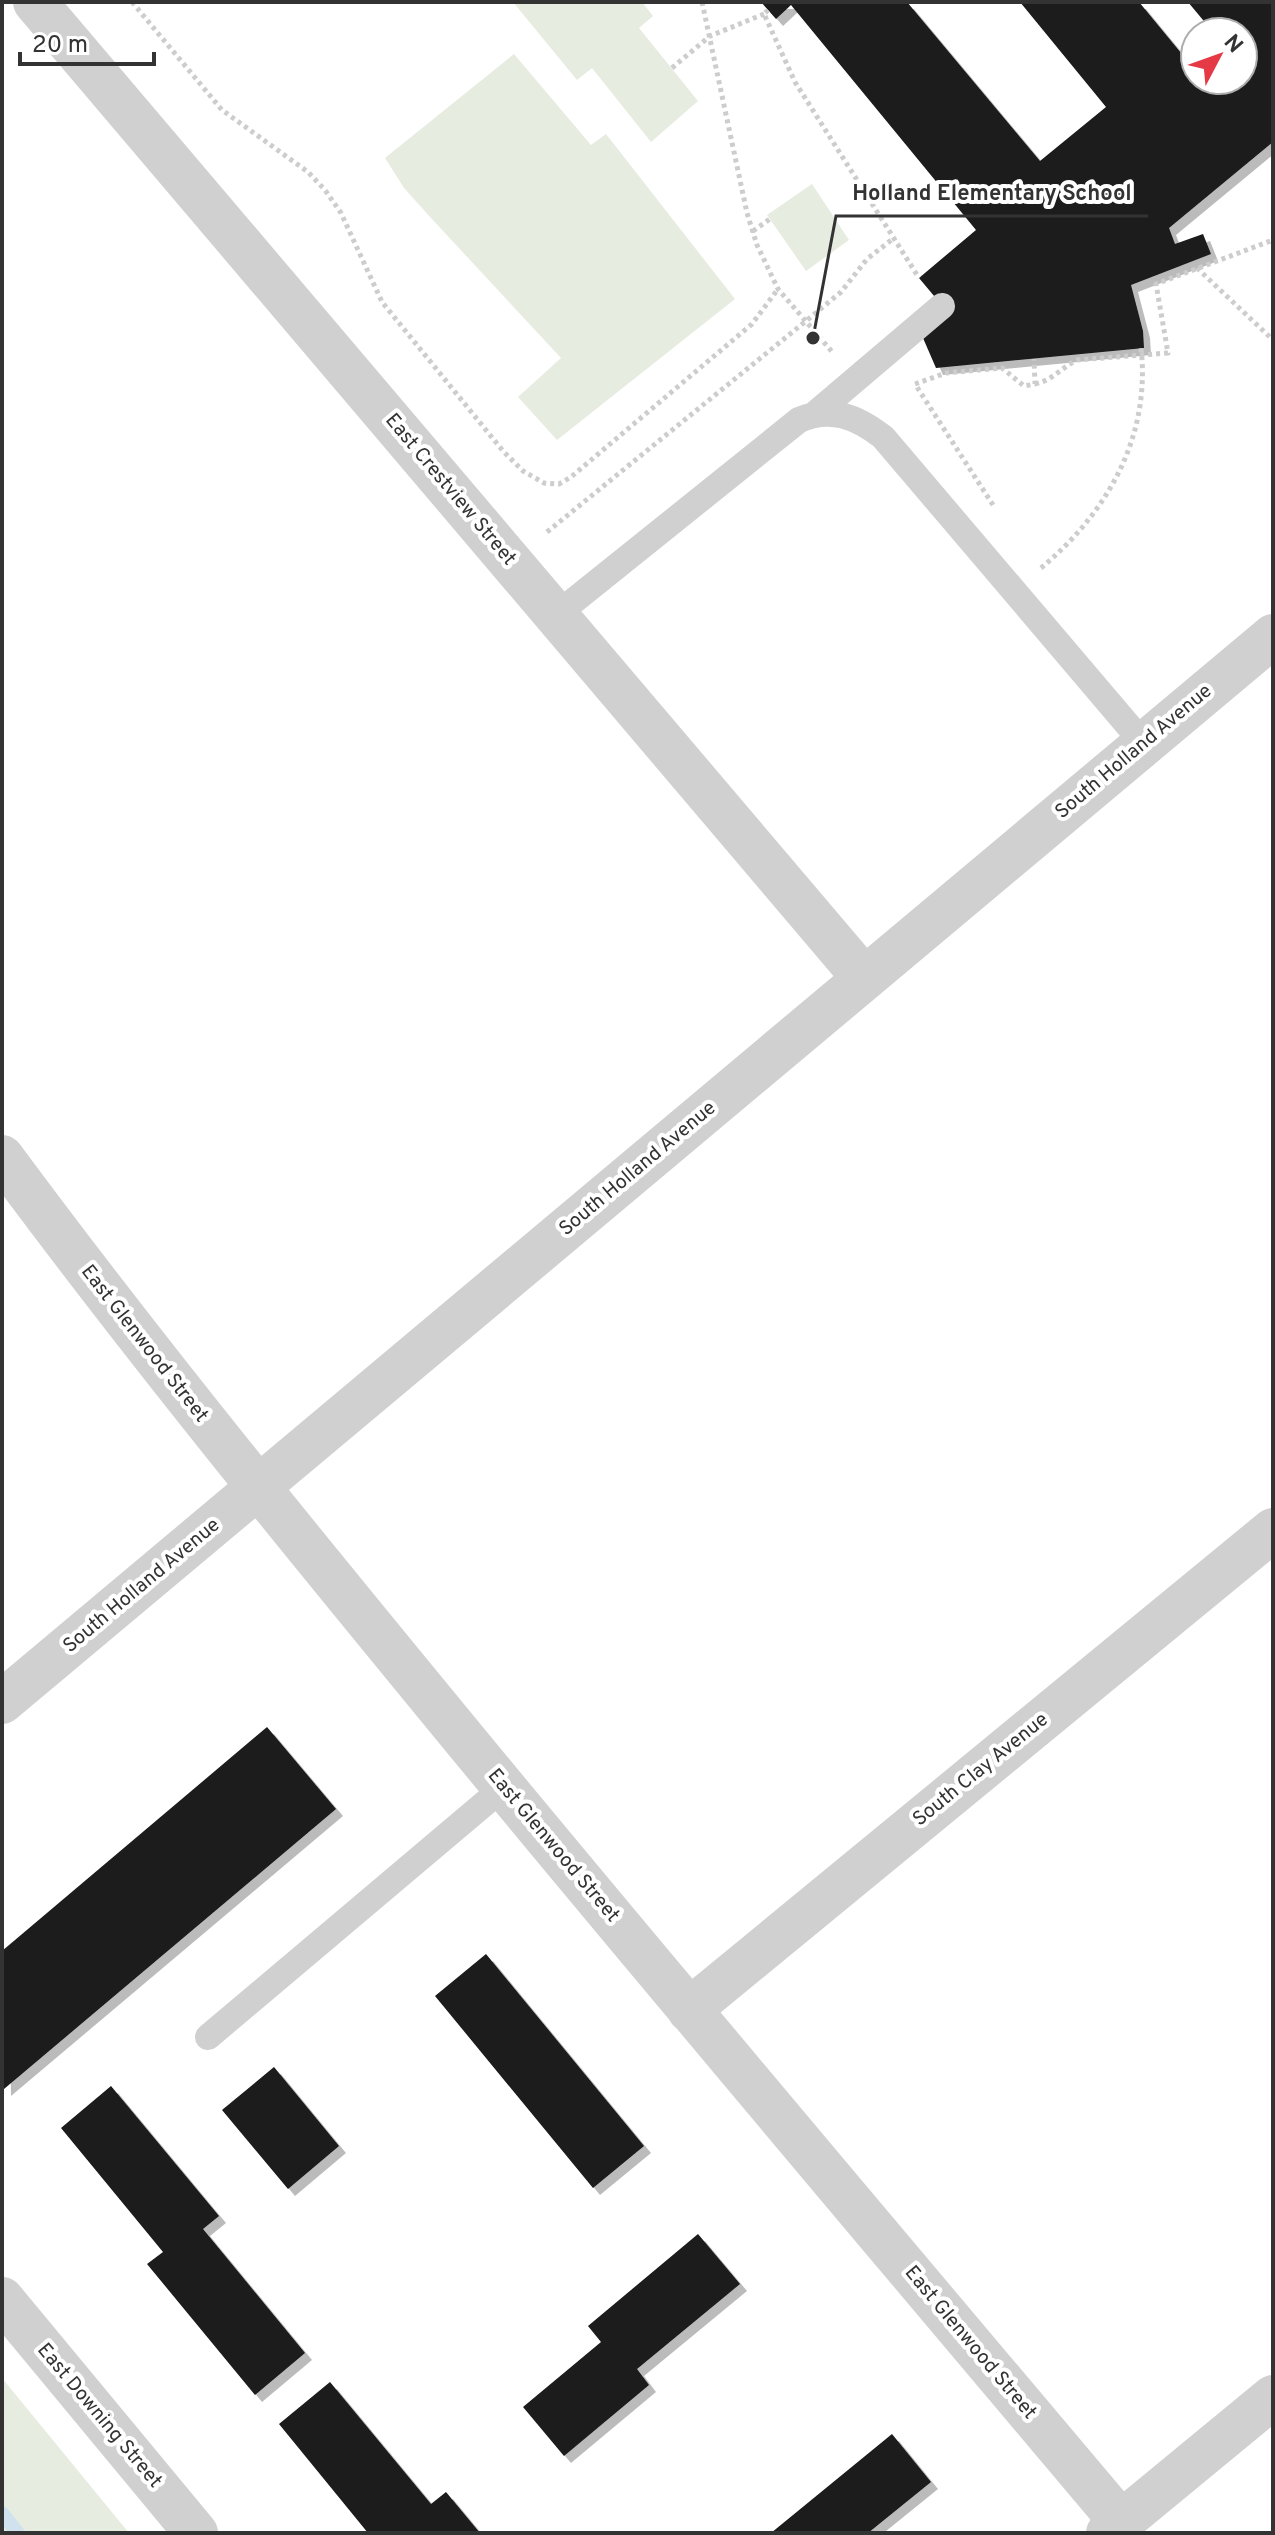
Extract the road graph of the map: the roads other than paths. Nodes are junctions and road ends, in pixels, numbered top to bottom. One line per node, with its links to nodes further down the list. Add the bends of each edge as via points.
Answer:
1 (35, 2): 4 (street, East Crestview Street)
2 (942, 306): 3 (lane)
3 (816, 413): 4 (lane, via 799,420); 6 (lane, via 864,422 883,437)
4 (556, 615): 7 (street, East Crestview Street)
5 (1273, 636): 6 (street, South Holland Avenue)
6 (1144, 744): 7 (street, South Holland Avenue)
7 (864, 978): 9 (street, South Holland Avenue)
8 (2, 1157): 9 (street, East Glenwood Street)
9 (258, 1489): 11 (street, South Holland Avenue); 12 (street, East Glenwood Street)
10 (1273, 1530): 13 (street, South Clay Avenue)
11 (2, 1702)
12 (504, 1787): 13 (street, East Glenwood Street); 14 (lane)
13 (689, 2010): 17 (street, East Glenwood Street)
14 (208, 2037)
15 (2, 2299): 18 (street, East Downing Street)
16 (1273, 2397): 17 (street)
17 (1114, 2528)
18 (196, 2533)

